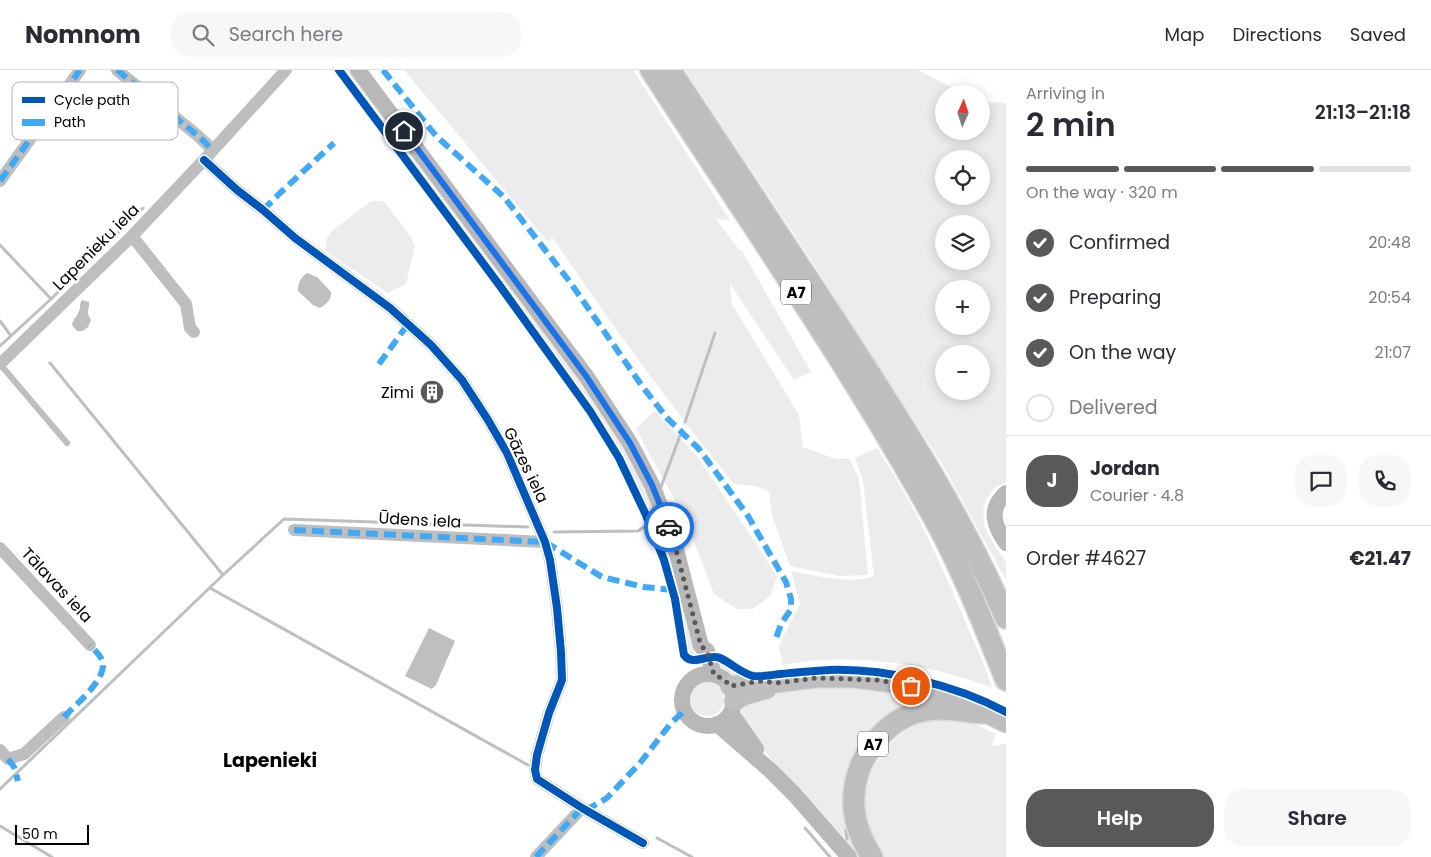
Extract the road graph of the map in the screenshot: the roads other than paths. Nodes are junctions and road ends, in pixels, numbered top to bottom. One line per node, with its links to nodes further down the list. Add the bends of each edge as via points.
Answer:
1 (80, 70): 7 (street)
2 (117, 70): 8 (street)
3 (286, 70): 11 (street, Lapenieku iela)
4 (358, 70): 25 (main road, via 586,376 630,443 652,485 673,538)
5 (651, 70): 28 (highway, A7, via 865,399 934,518)
6 (670, 70): 23 (highway, A7, via 892,407 980,561)
7 (71, 82)
8 (132, 82)
9 (178, 120): 11 (street)
10 (29, 140): 13 (street)
11 (213, 150): 12 (street, Lapenieku iela)
12 (204, 160): 14 (street, Lapenieku iela); 20 (street, Gāzes iela, via 295,238 390,308 431,345 462,380 488,420 507,454)
13 (0, 180)
14 (132, 236): 15 (street, via 186,304 190,328); 16 (street, Lapenieku iela)
15 (194, 332)
16 (0, 364): 17 (lane)
17 (67, 443)
18 (1006, 493): 21 (main road, via 1000,498 994,514 996,526)
19 (294, 530): 20 (street, Ūdens iela)
20 (545, 542): 35 (street, Gāzes iela, via 557,608 562,680 536,755 535,770 537,779)
21 (1006, 543)
22 (0, 548): 24 (street, Tālavas iela)
23 (1005, 616)
24 (90, 645)
25 (701, 646): 26 (main road, via 707,651); 27 (main road)
26 (714, 675): 27 (main road); 29 (main road, via 724,679)
27 (696, 678): 32 (main road, via 685,689 683,697 687,715 701,725)
28 (1006, 680)
29 (731, 700): 31 (main road, via 762,681 852,678 901,684 942,695); 32 (main road, via 726,719); 34 (main road)
30 (64, 716): 33 (street, via 24,754)
31 (997, 719): 39 (highway, A7, via 944,709 921,711 906,717 880,736 869,750 858,775 854,796 858,828)
32 (717, 724): 34 (main road)
33 (4, 754)
34 (770, 770): 38 (main road)
35 (582, 808): 36 (street, Gāzes iela); 37 (street)
36 (644, 843)
37 (536, 857)
38 (849, 857)
39 (872, 857)

